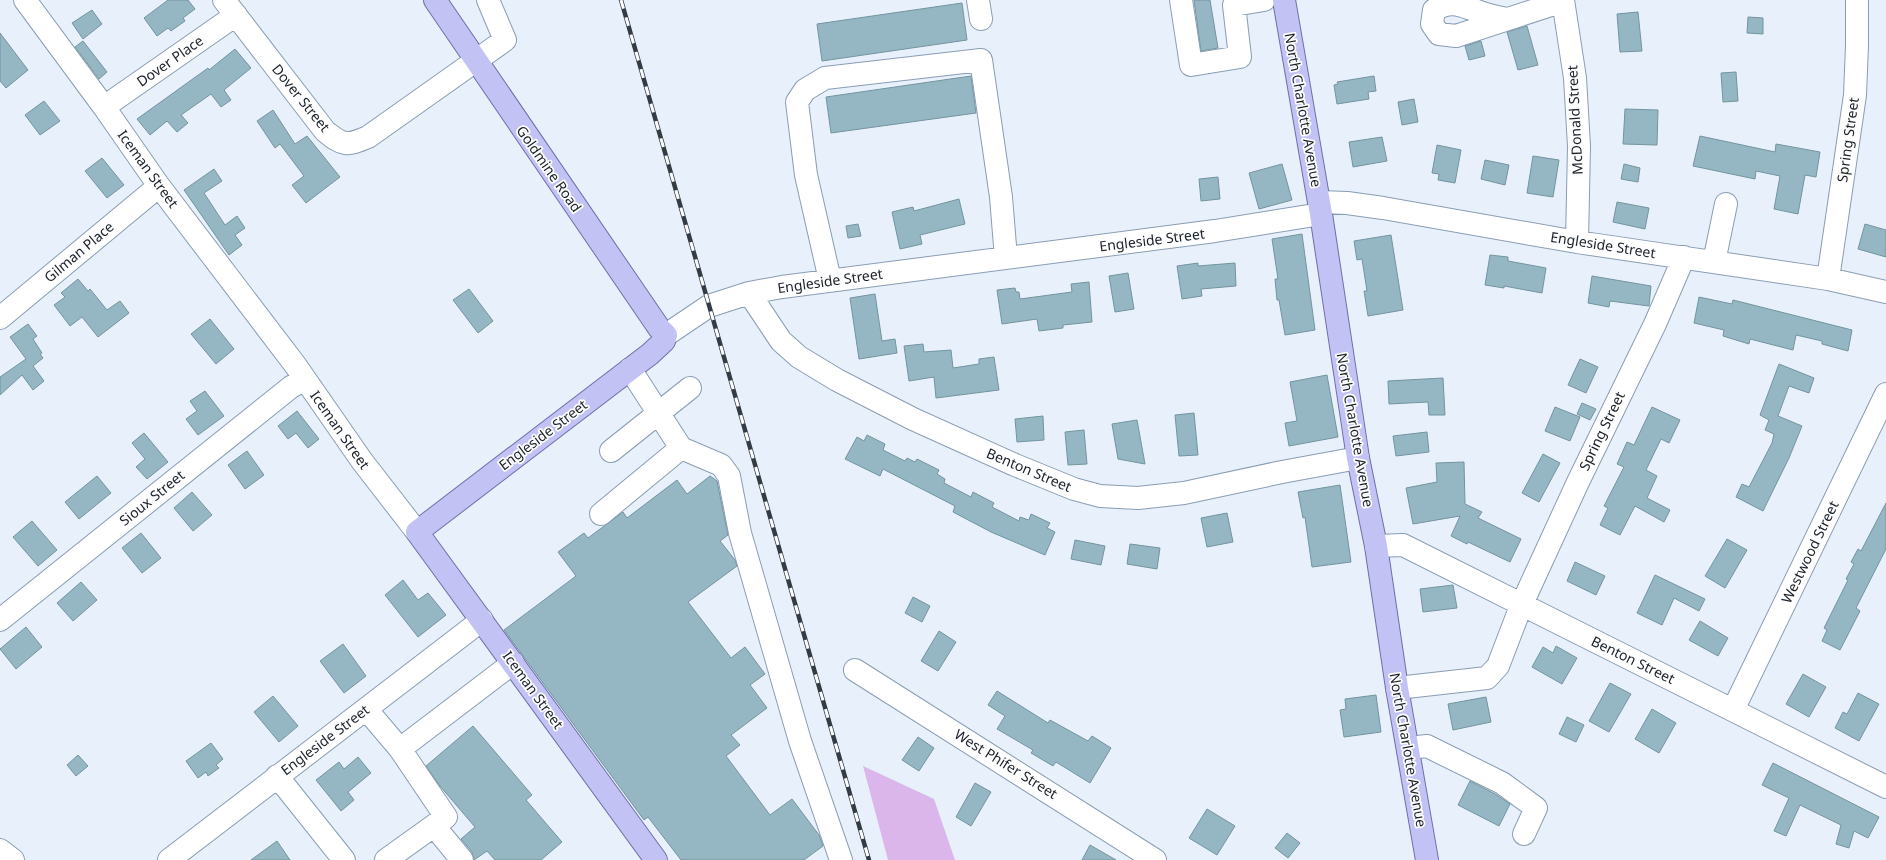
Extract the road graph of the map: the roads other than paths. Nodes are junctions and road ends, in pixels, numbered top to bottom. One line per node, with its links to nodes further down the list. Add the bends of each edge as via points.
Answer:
1 (25, 0): 12 (street, Iceman Street)
2 (435, 0): 11 (main road, Goldmine Road)
3 (488, 0): 11 (street, via 505,40)
4 (1181, 0): 5 (street, via 1191,65 1240,57 1234,5)
5 (1264, 0)
6 (1284, 0): 15 (main road, North Charlotte Avenue)
7 (1857, 0): 20 (street, Spring Street, via 1854,95)
8 (1563, 1): 10 (street); 16 (street, McDonald Street, via 1575,78 1579,146)
9 (230, 7): 11 (street, Dover Street, via 325,131 343,144 351,144 368,137); 12 (street, Dover Place)
10 (1507, 19)
11 (476, 61): 25 (main road, Goldmine Road)
12 (104, 108): 13 (street, Iceman Street)
13 (159, 186): 24 (street, Gilman Place); 27 (street, Iceman Street)
14 (1726, 204): 19 (street)
15 (1320, 208): 16 (street, Engleside Street, via 1347,203); 17 (street, Engleside Street, via 1215,231); 33 (main road, North Charlotte Avenue)
16 (1577, 242): 18 (street, Engleside Street)
17 (1006, 258): 21 (street, Engleside Street); 21 (street, via 1001,197 981,60 825,78 805,90 797,102 806,175)
18 (1684, 258): 19 (street, Engleside Street); 37 (street, Spring Street)
19 (1714, 262): 20 (street, Engleside Street)
20 (1828, 279): 22 (street, Engleside Street)
21 (830, 280): 23 (street, Engleside Street)
22 (1886, 292)
23 (749, 293): 25 (street, Engleside Street, via 709,306); 33 (street, Benton Street, via 781,340 799,357 837,380 913,419 1074,489 1100,496 1138,498 1184,493)
24 (0, 318)
25 (666, 335): 26 (main road, Engleside Street, via 664,341)
26 (630, 369): 30 (street); 35 (main road, Engleside Street)
27 (304, 379): 35 (street, Iceman Street, via 362,461); 38 (street, Sioux Street)
28 (690, 388): 30 (street)
29 (1886, 394): 44 (street, Westwood Street)
30 (658, 413): 31 (street); 32 (street)
31 (681, 448): 34 (street); 58 (street, via 721,465 729,476 740,533 796,726)
32 (611, 451)
33 (1358, 458): 36 (main road, North Charlotte Avenue)
34 (601, 514)
35 (417, 532): 39 (main road, Iceman Street)
36 (1376, 546): 37 (street, Benton Street, via 1403,545); 42 (main road, North Charlotte Avenue)
37 (1521, 606): 42 (street, Spring Street, via 1498,666 1487,678); 44 (street, Benton Street)
38 (0, 620)
39 (482, 620): 40 (main road, Iceman Street); 43 (street, Engleside Street)
40 (513, 663): 46 (street); 57 (main road, Iceman Street)
41 (855, 670): 59 (street, West Phifer Street)
42 (1397, 688): 45 (main road, North Charlotte Avenue)
43 (366, 709): 46 (street); 47 (street, Engleside Street)
44 (1733, 710): 48 (street, Benton Street)
45 (1408, 748): 50 (street, via 1427,746 1502,783 1536,808); 60 (main road, North Charlotte Avenue)
46 (400, 749): 49 (street, via 446,816)
47 (277, 776): 53 (street, Engleside Street); 54 (street)
48 (1886, 787)
49 (434, 826): 55 (street); 56 (street)
50 (1524, 834)
51 (0, 850): 52 (street)
52 (13, 860)
53 (169, 860)
54 (344, 860)
55 (386, 860)
56 (462, 860)
57 (656, 860)
58 (841, 860)
59 (1155, 860)
60 (1427, 860)

